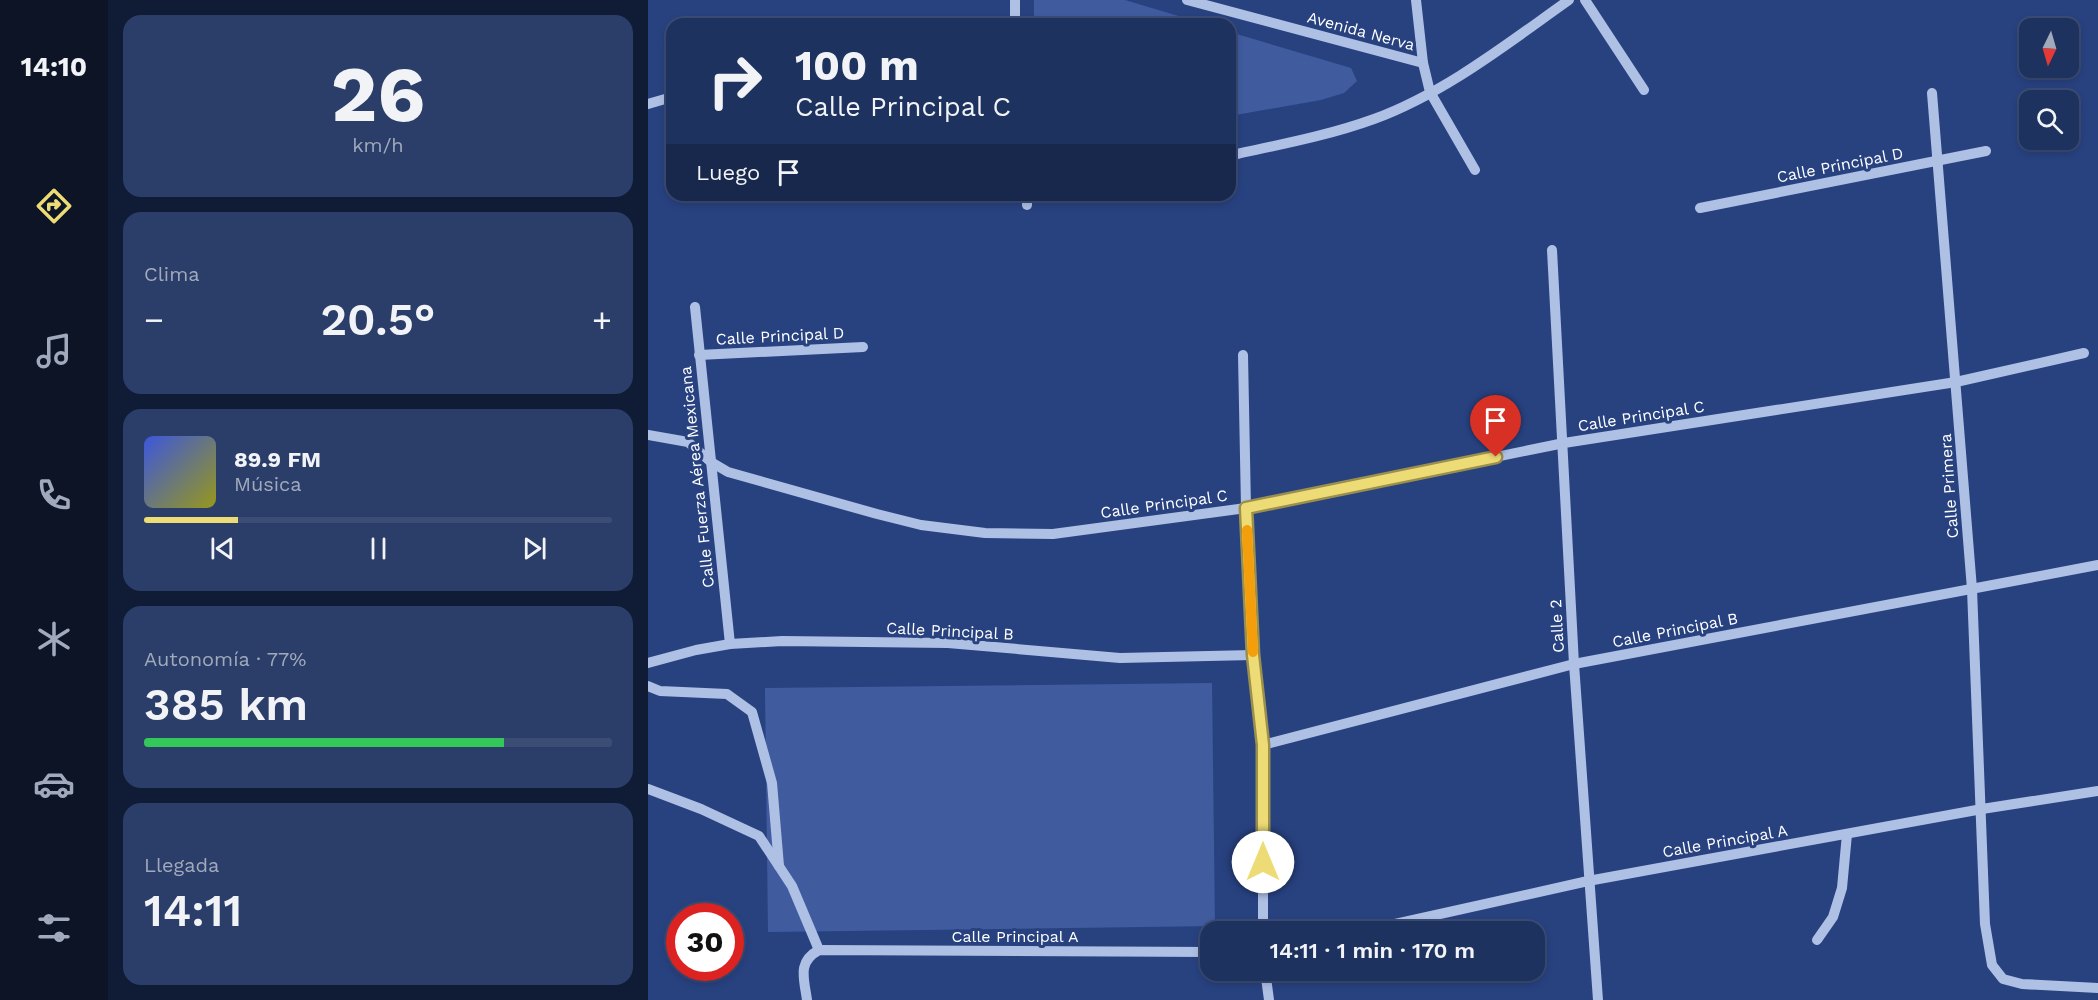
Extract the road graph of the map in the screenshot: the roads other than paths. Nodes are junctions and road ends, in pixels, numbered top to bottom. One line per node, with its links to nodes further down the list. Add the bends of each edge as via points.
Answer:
1 (1015, 0): 6 (street)
2 (1187, 0): 7 (street, Avenida Nerva)
3 (1416, 0): 7 (street)
4 (1569, 0): 9 (street, via 1470,70)
5 (1585, 0): 8 (street)
6 (1015, 18)
7 (1423, 63): 9 (street)
8 (1644, 90)
9 (1430, 92): 14 (street, via 1377,118 1332,133); 16 (street)
10 (1932, 93): 15 (street, Calle Primera)
11 (666, 99): 12 (street)
12 (648, 104)
13 (1986, 151): 15 (street, Calle Principal D)
14 (1236, 154)
15 (1938, 162): 17 (street, Calle Principal D); 24 (street, Calle Primera)
16 (1475, 170)
17 (1700, 208)
18 (1552, 250): 26 (street, Calle 2)
19 (695, 306): 22 (street, Calle Fuerza Aérea Mexicana)
20 (863, 347): 22 (street, Calle Principal D)
21 (2084, 354): 24 (street, Calle Principal C)
22 (699, 355): 27 (street, Calle Fuerza Aérea Mexicana)
23 (1243, 355): 28 (street)
24 (1956, 382): 26 (street, Calle Principal C); 30 (street, Calle Primera)
25 (648, 435): 27 (street, Calle Principal C, via 688,442)
26 (1564, 443): 28 (street, Calle Principal C); 34 (street, Calle 2)
27 (711, 462): 28 (street, Calle Principal C, via 728,472 877,514 921,525 985,533 1053,534); 31 (street, Calle Fuerza Aérea Mexicana)
28 (1246, 508): 32 (street)
29 (2098, 565): 30 (street, Calle Principal B)
30 (1972, 589): 34 (street, Calle Principal B); 39 (street, Calle Primera)
31 (730, 644): 32 (street, Calle Principal B, via 948,643 1120,658); 33 (street, Calle Principal B)
32 (1253, 655): 36 (street)
33 (648, 663)
34 (1574, 664): 36 (street, Calle Principal B); 42 (street, Calle 2)
35 (648, 686): 41 (street, via 660,691 728,694 752,712 772,783)
36 (1263, 745): 43 (street)
37 (648, 789): 41 (street, via 701,808 759,836)
38 (2098, 791): 39 (street, Calle Principal A)
39 (1982, 809): 40 (street, Calle Principal A); 49 (street, Calle Primera, via 1985,924 1992,965 2003,979 2022,984)
40 (1847, 834): 42 (street, Calle Principal A); 45 (street, via 1842,888 1833,917)
41 (779, 866): 46 (street, via 792,886)
42 (1588, 881): 44 (street, Calle Principal A); 52 (street, Calle 2)
43 (1263, 921)
44 (1408, 921)
45 (1817, 940)
46 (819, 950): 47 (street, Calle Principal A); 50 (street, via 809,956 803,970)
47 (1200, 952)
48 (1266, 981): 51 (street)
49 (2098, 988)
50 (807, 1000)
51 (1269, 1000)
52 (1598, 1000)

